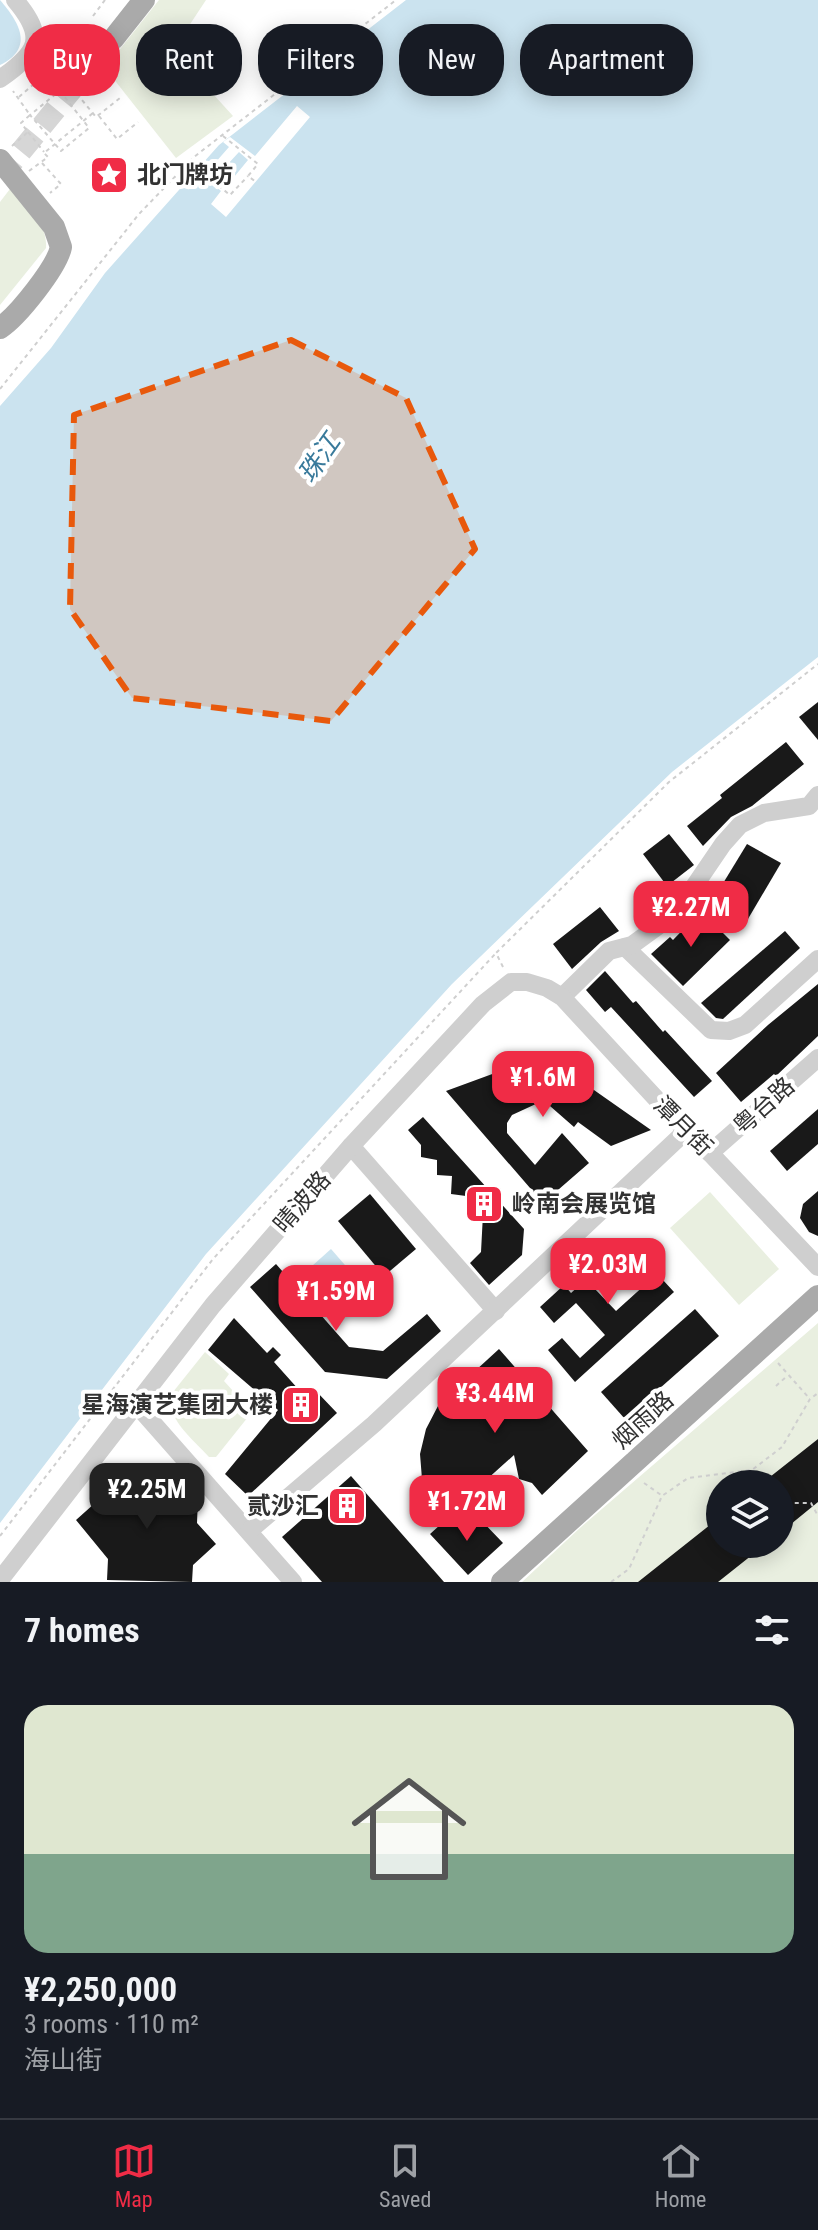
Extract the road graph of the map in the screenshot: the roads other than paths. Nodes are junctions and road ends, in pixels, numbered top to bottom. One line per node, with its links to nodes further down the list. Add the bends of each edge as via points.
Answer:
1 (15, 0): 4 (street, via 31,20 35,39 27,56)
2 (128, 0): 3 (main road, via 104,28)
3 (144, 0)
4 (0, 79)
5 (2, 156): 6 (main road)
6 (43, 205): 7 (main road, via 52,248); 8 (main road, via 58,233 60,252 19,311)
7 (0, 313)
8 (0, 328)
9 (818, 795): 10 (street, via 809,806 764,813 740,825 676,913)
10 (625, 947): 11 (street, via 711,1030 745,1025); 12 (street, via 609,951)
11 (818, 959)
12 (554, 992): 14 (street, 潭月街); 15 (street, 晴波路, via 511,982 483,1004)
13 (818, 1058): 16 (street, 粤台路)
14 (686, 1131): 16 (street, 潭月街); 19 (street)
15 (351, 1146): 19 (street); 20 (street, 晴波路, via 213,1305)
16 (710, 1153): 17 (street, 潭月街)
17 (818, 1267)
18 (818, 1296): 24 (main road, 烟雨路)
19 (496, 1311): 21 (street)
20 (136, 1404): 21 (street); 22 (street, 晴波路)
21 (249, 1531): 23 (street)
22 (0, 1580)
23 (288, 1580)
24 (502, 1582)

